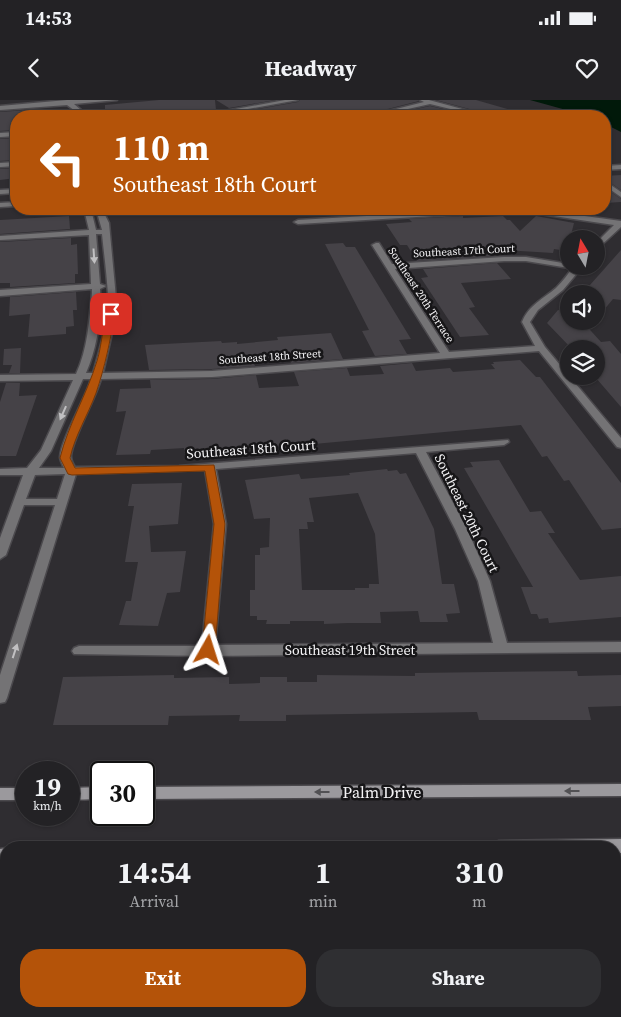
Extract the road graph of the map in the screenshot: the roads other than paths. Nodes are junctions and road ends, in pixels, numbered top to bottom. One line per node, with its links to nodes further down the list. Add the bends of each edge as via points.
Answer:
1 (114, 100): 4 (street)
2 (295, 100): 8 (street)
3 (423, 100): 5 (street)
4 (67, 102): 6 (street); 7 (street)
5 (430, 102): 9 (street); 10 (street)
6 (0, 108)
7 (77, 110)
8 (236, 110)
9 (396, 110)
10 (461, 110)
11 (89, 215): 19 (street)
12 (103, 215): 18 (street)
13 (416, 215): 15 (street)
14 (563, 215): 17 (street)
15 (386, 217): 16 (street)
16 (298, 222)
17 (621, 223): 21 (street)
18 (106, 231): 19 (street); 26 (street)
19 (92, 232): 20 (street); 27 (street, one-way to 27)
20 (0, 238)
21 (605, 239)
22 (376, 246): 24 (street, Southeast 20th Terrace)
23 (560, 264): 24 (street, Southeast 17th Court, via 518,259)
24 (390, 267): 30 (street, Southeast 20th Terrace)
25 (568, 275): 29 (street, via 558,290 529,314 526,322)
26 (111, 285): 27 (street); 32 (street, via 109,329)
27 (96, 286): 28 (street); 31 (street, via 92,337)
28 (0, 293)
29 (540, 348): 30 (street, Southeast 18th Street); 35 (street)
30 (447, 356): 32 (street, Southeast 18th Street, via 255,371)
31 (79, 377): 32 (street, Southeast 18th Street); 33 (street, Southeast 18th Street); 39 (street, one-way to 39, via 46,451)
32 (96, 377): 40 (street, via 68,445 65,458)
33 (0, 378)
34 (504, 442): 36 (street, Southeast 18th Court)
35 (621, 445)
36 (420, 450): 37 (street, Southeast 18th Court); 45 (street, Southeast 20th Court, via 484,580)
37 (210, 467): 40 (street, Southeast 18th Court); 46 (street, via 220,524)
38 (0, 472): 39 (street, Southeast 18th Court)
39 (30, 472): 40 (street, Southeast 18th Court); 41 (street)
40 (72, 472): 42 (street)
41 (19, 502): 42 (street); 43 (street)
42 (62, 502): 48 (street, one-way to 42)
43 (0, 555)
44 (621, 647): 45 (street, Southeast 19th Street)
45 (501, 648): 46 (street, Southeast 19th Street)
46 (208, 650): 47 (street, Southeast 19th Street)
47 (79, 651)
48 (0, 698)
49 (621, 790): 50 (main road, Palm Drive, one-way to 50)
50 (155, 793)
51 (0, 794): 52 (main road)
52 (15, 794)

